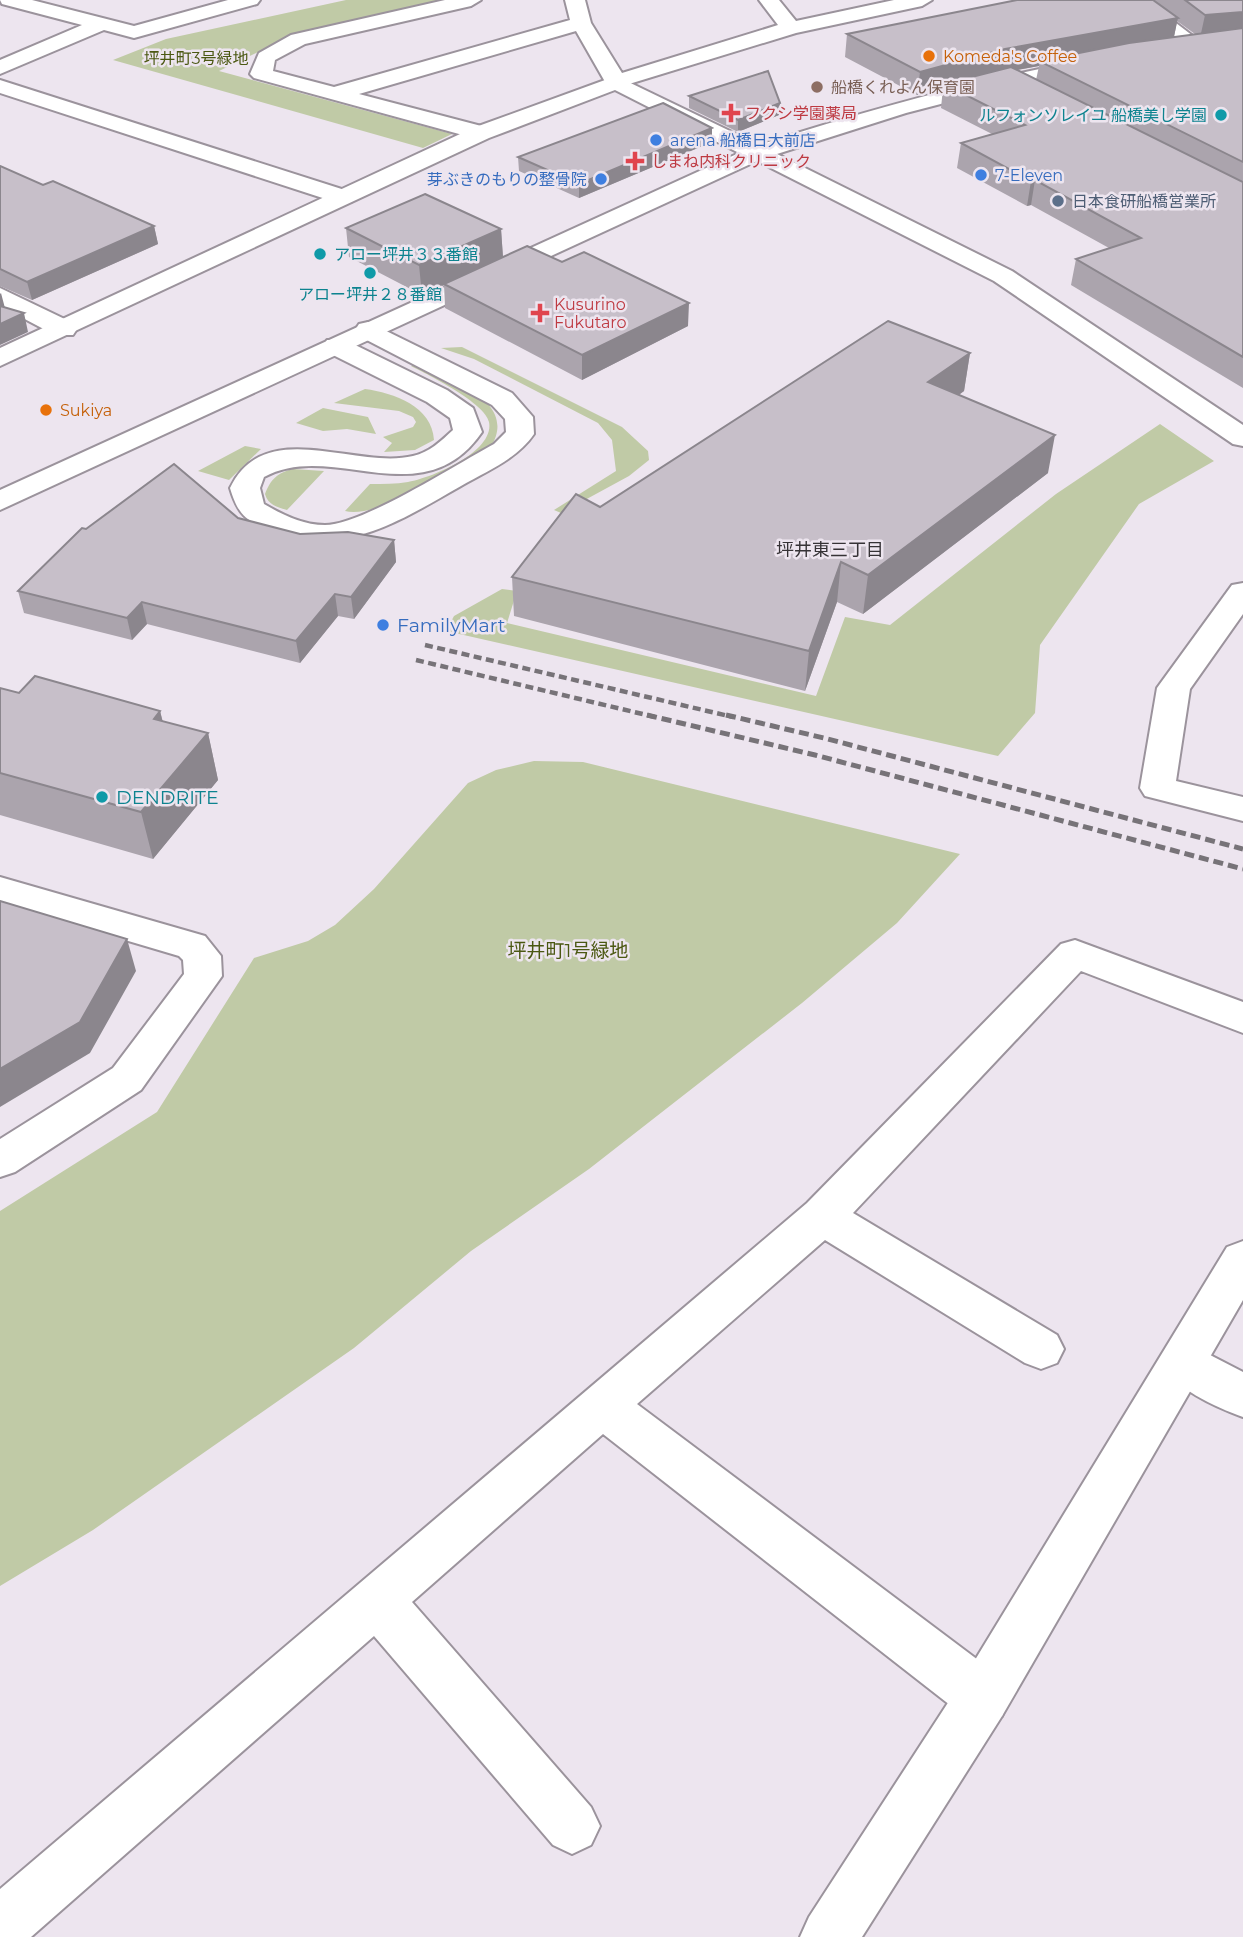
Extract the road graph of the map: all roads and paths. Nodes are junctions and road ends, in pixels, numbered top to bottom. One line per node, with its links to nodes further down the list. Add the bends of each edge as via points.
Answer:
1 (250, 0): 9 (street, via 134,32)
2 (471, 0): 19 (street, via 298,39 266,57 261,74)
3 (575, 0): 8 (street)
4 (769, 0): 10 (street)
5 (922, 0): 10 (street)
6 (1133, 0): 12 (street)
7 (14, 2): 9 (street)
8 (581, 23): 17 (street); 19 (street)
9 (101, 24): 15 (street)
10 (790, 29): 17 (street)
11 (1220, 44): 12 (street)
12 (1196, 46): 13 (street)
13 (1170, 51)
14 (1103, 62): 16 (street)
15 (0, 68)
16 (1010, 80): 20 (street); 22 (street, via 898,108)
17 (616, 82): 21 (street); 22 (street)
18 (0, 86): 23 (street)
19 (334, 94): 21 (street)
20 (1046, 99)
21 (481, 133): 23 (street)
22 (759, 152): 26 (street); 29 (street, via 1003,276)
23 (342, 197): 25 (street)
24 (0, 296): 25 (street)
25 (64, 329): 28 (street)
26 (368, 330): 27 (street); 27 (street, via 502,399 519,417 520,435 504,450 367,523 329,534 284,527 251,508 245,488 254,470 284,458 368,466 419,465 455,448 468,432 463,414 437,396)
27 (336, 346): 30 (street)
28 (0, 358)
29 (1234, 433)
30 (0, 501)
31 (1243, 592): 32 (street, via 1174,688 1157,788)
32 (1243, 809)
33 (0, 890): 35 (street, via 192,946 202,956 202,976 127,1079)
34 (1243, 1018): 36 (street, via 1075,954)
35 (0, 1160)
36 (822, 1216): 38 (street); 41 (street)
37 (1243, 1260): 39 (street)
38 (1041, 1349)
39 (1183, 1362): 40 (street); 43 (street)
40 (1243, 1396)
41 (603, 1406): 42 (street); 43 (street)
42 (378, 1602): 44 (street); 45 (street)
43 (983, 1697): 46 (street)
44 (572, 1826)
45 (0, 1926)
46 (829, 1937)

